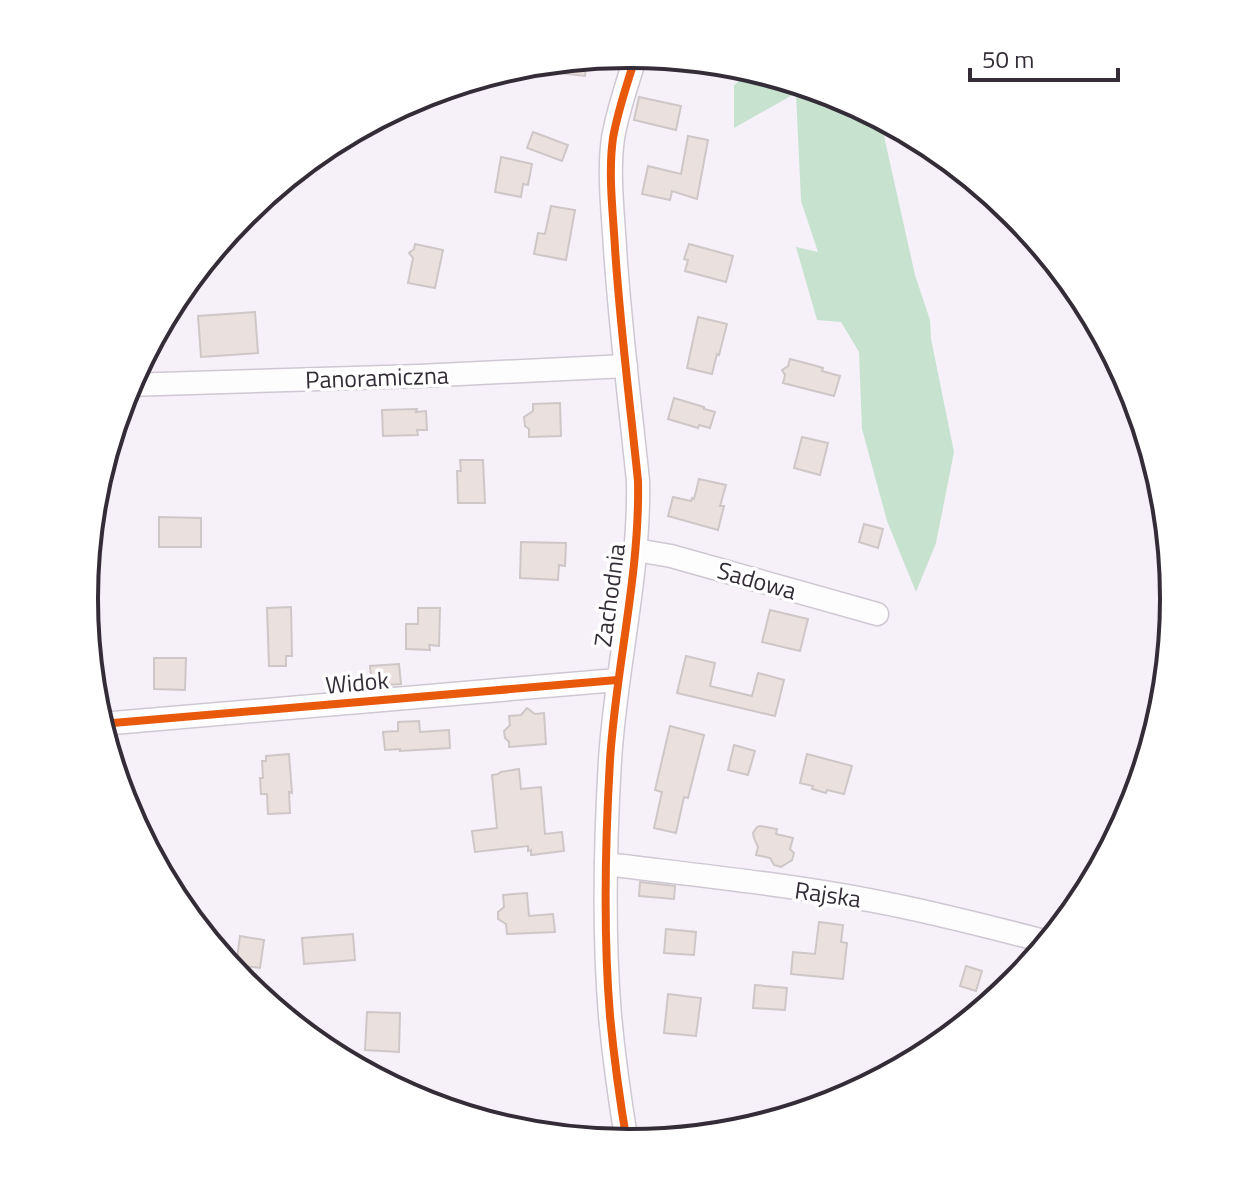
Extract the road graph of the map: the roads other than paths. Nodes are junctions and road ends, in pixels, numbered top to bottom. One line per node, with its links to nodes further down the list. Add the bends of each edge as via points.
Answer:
1 (632, 68): 2 (street, Zachodnia, via 611,163)
2 (626, 366): 3 (street, Panoramiczna); 4 (street, Zachodnia, via 638,481)
3 (144, 385)
4 (636, 550): 5 (street, Sadowa); 6 (street, Zachodnia)
5 (877, 614)
6 (617, 680): 7 (street, Widok); 8 (street, Zachodnia)
7 (114, 723)
8 (606, 864): 9 (street, Rajska, via 872,901); 10 (street, Zachodnia, via 610,1014)
9 (1036, 939)
10 (625, 1129)

